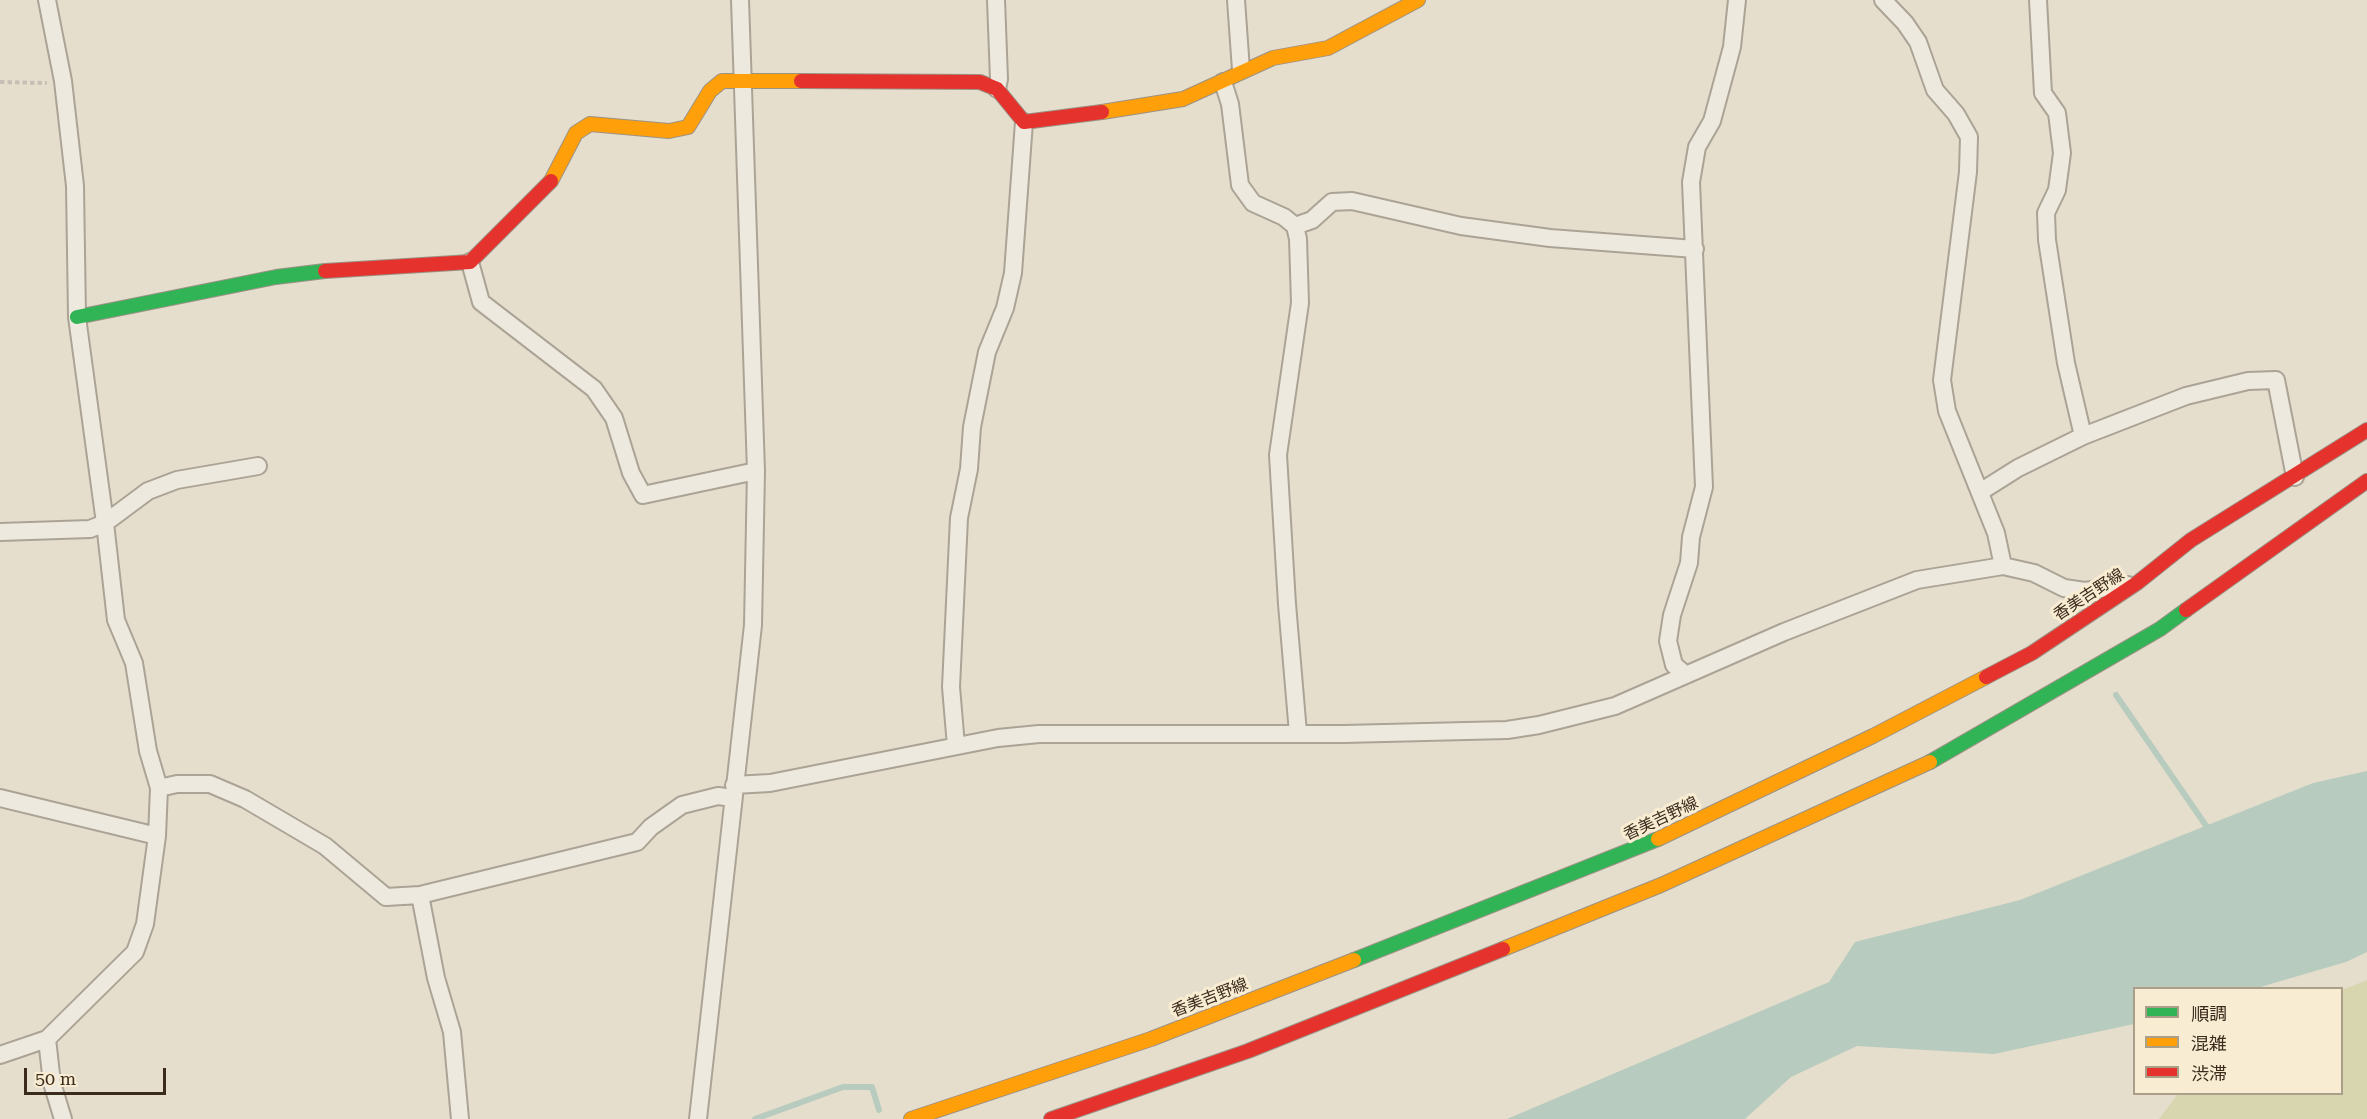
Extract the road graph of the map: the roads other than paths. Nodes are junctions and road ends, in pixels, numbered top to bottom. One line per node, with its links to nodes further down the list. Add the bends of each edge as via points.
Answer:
1 (47, 0): 17 (street, via 63,81 75,186)
2 (740, 0): 10 (street)
3 (996, 0): 12 (street)
4 (1236, 0): 9 (street)
5 (1418, 0): 9 (street, via 1328,48 1273,58)
6 (1737, 0): 15 (street, via 1732,46 1712,121 1697,147 1691,182)
7 (1883, 0): 24 (street, via 1918,42 1935,90 1969,137 1942,380 1947,411)
8 (2038, 0): 19 (street, via 2043,93 2057,113 2062,153 2057,190 2046,213 2048,240 2066,363)
9 (1241, 70): 11 (street)
10 (742, 80): 12 (street, via 980,82); 16 (street, via 722,81 710,91 688,127 669,131 590,124 583,128 576,133 549,185); 21 (street)
11 (1222, 82): 13 (street, via 1183,99); 14 (street, via 1230,104 1240,185 1253,203)
12 (997, 89): 13 (street)
13 (1024, 122): 31 (street, via 1012,273 1005,308 987,352 959,518 951,687)
14 (1295, 226): 15 (street, via 1312,220 1332,202 1352,201 1461,226 1550,238); 30 (street, via 1300,303 1278,455)
15 (1695, 249): 29 (street, via 1704,487 1668,641 1674,665)
16 (470, 262): 17 (street, via 354,268 276,278); 21 (street, via 481,302 594,389 614,418 631,473 643,495)
17 (77, 316): 25 (street)
18 (2367, 430): 22 (street, 香美吉野線)
19 (2083, 436): 22 (street, via 2186,396 2248,381 2276,380); 24 (street)
20 (258, 466): 25 (street, via 177,480 148,491)
21 (756, 471): 33 (street, via 753,625)
22 (2295, 477): 28 (street, 香美吉野線, via 2191,540)
23 (2367, 480): 43 (street, via 2160,629 1932,761 1661,885 1248,1051)
24 (1980, 492): 27 (street, via 1996,533)
25 (105, 523): 26 (street, via 90,530); 32 (street, via 116,621 134,663 148,751)
26 (0, 532)
27 (2003, 566): 28 (street, via 2034,573 2064,588 2085,591); 29 (street, via 1917,580)
28 (2137, 583): 42 (street, 香美吉野線, via 2032,653 1873,736 1646,845 1151,1039)
29 (1686, 675): 30 (street, via 1615,706 1507,730)
30 (1298, 733): 31 (street, via 1038,734)
31 (956, 746): 33 (street)
32 (159, 788): 35 (street); 36 (street, via 210,784 245,799 325,846 386,897)
33 (733, 791): 36 (street, via 682,805 637,842); 41 (street)
34 (0, 798): 35 (street)
35 (157, 836): 37 (street, via 145,924 135,952)
36 (420, 895): 40 (street, via 436,978 452,1032)
37 (47, 1039): 38 (street); 39 (street, via 52,1083)
38 (0, 1055)
39 (63, 1119)
40 (460, 1119)
41 (698, 1119)
42 (911, 1119)
43 (1051, 1119)

